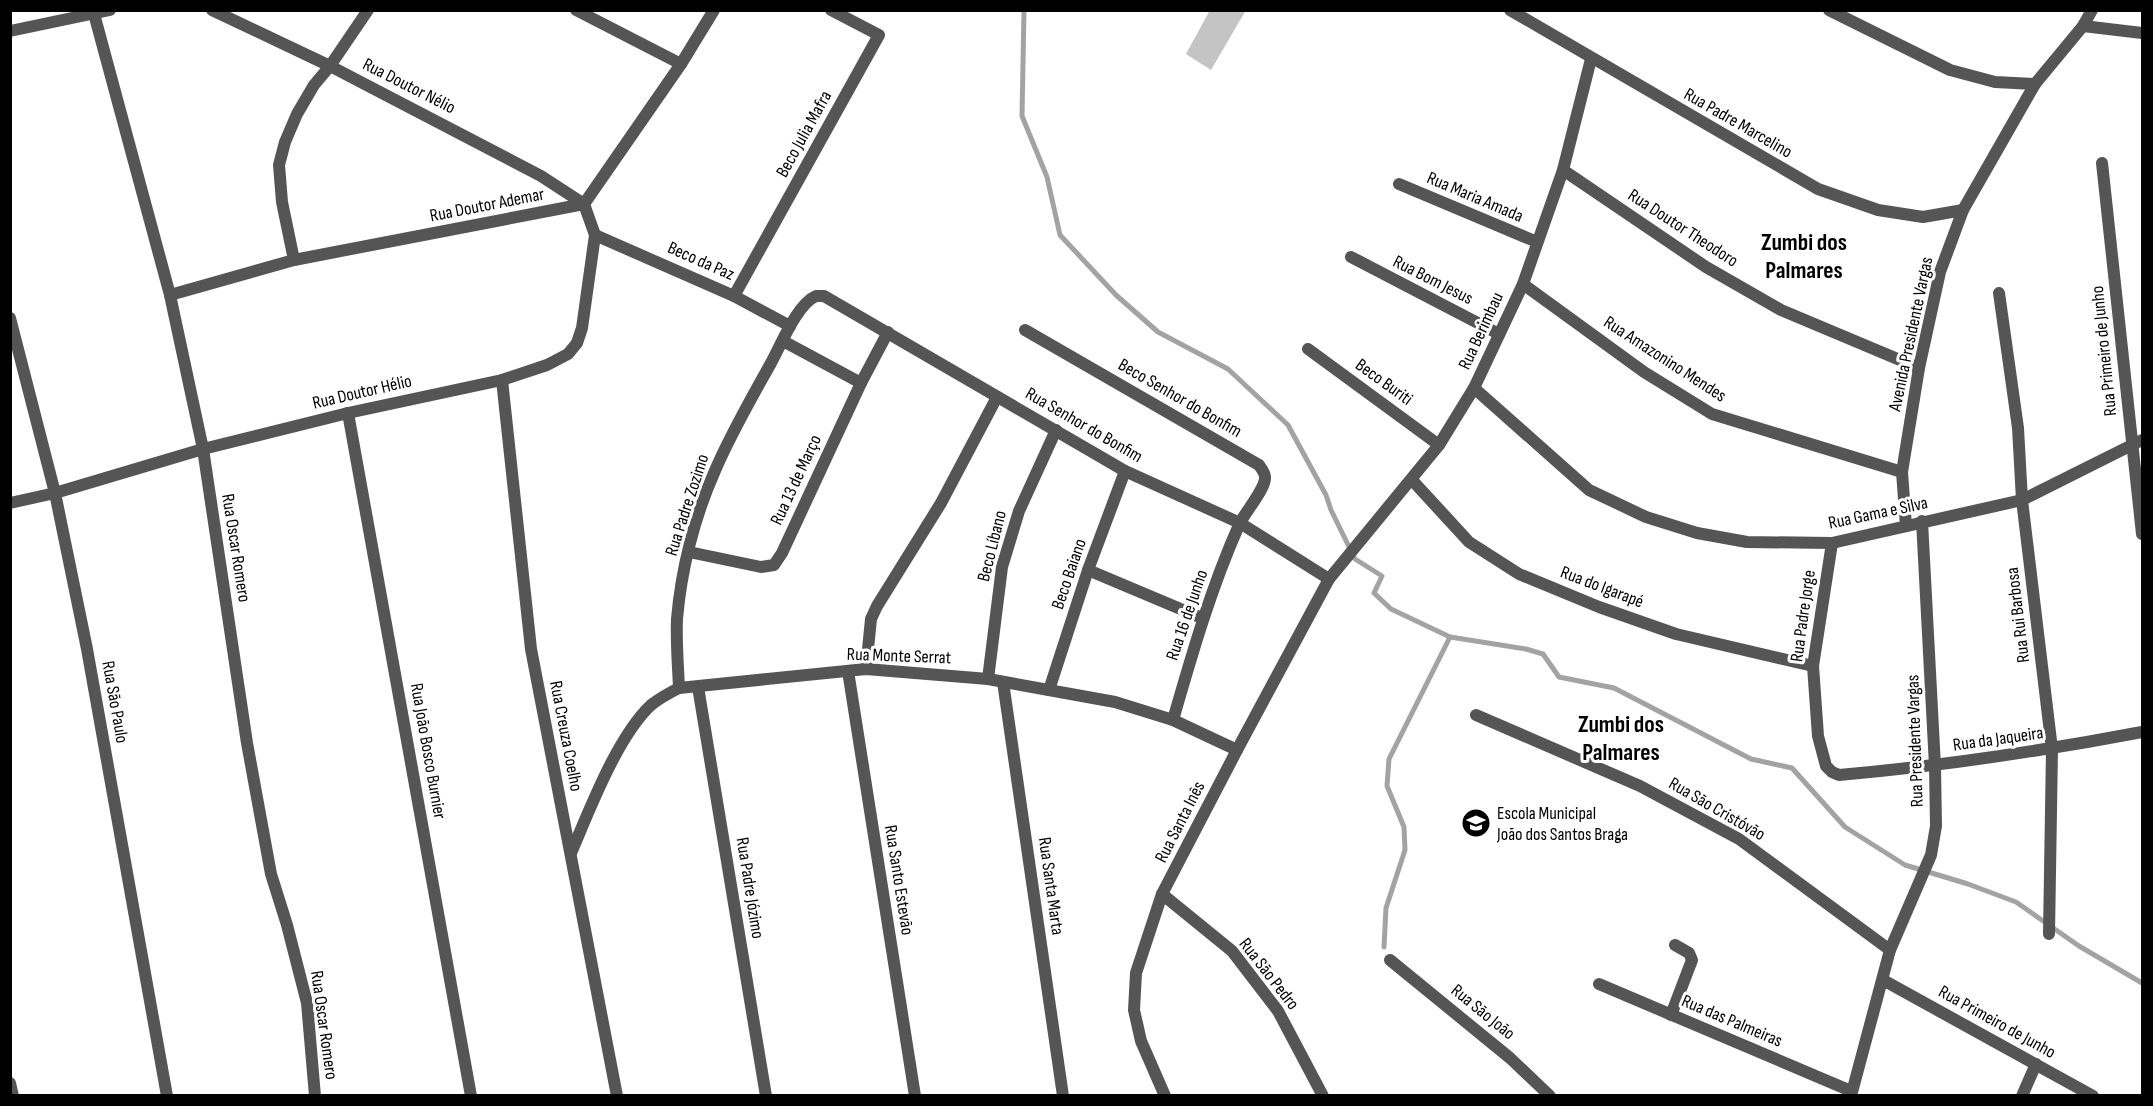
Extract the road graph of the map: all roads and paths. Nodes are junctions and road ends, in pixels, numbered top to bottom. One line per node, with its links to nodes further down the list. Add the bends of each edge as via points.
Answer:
1 (110, 10): 10 (street)
2 (212, 10): 16 (street, Rua Doutor Nélio)
3 (368, 10): 16 (street)
4 (576, 10): 15 (street)
5 (714, 10): 15 (street)
6 (831, 10): 30 (street, Beco Julia Mafra, via 879,35)
7 (1510, 10): 14 (street, Rua Padre Marcelino)
8 (1829, 10): 17 (street, via 1950,70 1995,82)
9 (2092, 10): 11 (street, Avenida Presidente Vargas)
10 (93, 13): 12 (street); 29 (street, Rua Oscar Romero)
11 (2083, 26): 13 (street); 17 (street, Avenida Presidente Vargas)
12 (10, 31)
13 (2142, 33)
14 (1591, 59): 19 (street, Rua Berimbau); 22 (street, Rua Padre Marcelino, via 1818,189 1878,210 1923,217)
15 (681, 64): 21 (street)
16 (330, 66): 21 (street, Rua Doutor Nélio, via 541,176); 26 (street, via 297,114 279,165)
17 (2035, 84): 22 (street, Avenida Presidente Vargas)
18 (2102, 164): 46 (street, Rua Primeiro de Junho)
19 (1563, 170): 24 (street, Rua Berimbau); 39 (street, Rua Doutor Theodoro, via 1706,267 1781,310)
20 (1399, 184): 24 (street, Rua Maria Amada)
21 (584, 204): 23 (street, Rua Doutor Hélio); 26 (street, Rua Doutor Ademar)
22 (1963, 210): 39 (street, Avenida Presidente Vargas, via 1940,272)
23 (595, 235): 30 (street, Beco da Paz); 40 (street, Rua Doutor Hélio, via 577,343 559,360)
24 (1537, 242): 27 (street, Rua Berimbau)
25 (1351, 257): 36 (street, Rua Bom Jesus)
26 (294, 260): 29 (street, Rua Doutor Ademar)
27 (1523, 284): 36 (street, Rua Berimbau); 50 (street, Rua Amazonino Mendes, via 1644,372 1712,414)
28 (1999, 293): 53 (street, Rua Rui Barbosa, via 2018,428)
29 (170, 295): 48 (street, Rua Oscar Romero)
30 (734, 296): 33 (street, Beco da Paz)
31 (824, 296): 33 (street, Rua Padre Zozimo, via 813,297); 35 (street, Rua Senhor do Bonfim)
32 (10, 318): 52 (street, Rua São Paulo)
33 (790, 326): 37 (street, Rua Padre Zozimo)
34 (1025, 330): 56 (street, Beco Senhor do Bonfim, via 1259,465 1265,478 1263,485)
35 (888, 333): 41 (street, Rua 13 de Março); 43 (street, Rua Senhor do Bonfim)
36 (1499, 334): 42 (street, Rua Berimbau)
37 (783, 341): 41 (street); 60 (street, Rua Padre Zozimo, via 712,476)
38 (1308, 349): 47 (street, Beco Buriti)
39 (1919, 368): 50 (street, Avenida Presidente Vargas)
40 (502, 380): 44 (street, Rua Doutor Hélio); 79 (street, Rua Creuza Coelho, via 531,649)
41 (861, 383): 60 (street, Rua 13 de Março, via 774,565 761,567)
42 (1474, 388): 47 (street, Rua Berimbau); 59 (street, Rua Gama e Silva, via 1589,490 1646,517 1697,533 1747,542)
43 (997, 397): 45 (street, Rua Senhor do Bonfim); 65 (street, via 940,503 877,606 871,619)
44 (348, 413): 48 (street, Rua Doutor Hélio); 94 (street, Rua João Bosco Burnier)
45 (1056, 430): 49 (street, Rua Senhor do Bonfim); 67 (street, Beco Líbano, via 1018,511 1002,567)
46 (2137, 442): 53 (street, Rua Gama e Silva); 58 (street, Rua Primeiro de Junho)
47 (1438, 445): 51 (street, Rua Berimbau)
48 (203, 449): 52 (street, Rua Doutor Hélio); 93 (street, Rua Oscar Romero, via 269,863 307,1003)
49 (1125, 471): 56 (street, Rua Senhor do Bonfim); 61 (street, Beco Baiano)
50 (1902, 472): 57 (street, Avenida Presidente Vargas)
51 (1412, 480): 62 (street, Rua Berimbau); 64 (street, Rua do Igarapé, via 1469,542 1519,574 1676,634)
52 (56, 493): 54 (street, Rua Doutor Hélio); 92 (street, Rua São Paulo)
53 (2022, 500): 55 (street, Rua Gama e Silva); 75 (street, Rua Rui Barbosa)
54 (10, 503)
55 (1922, 521): 57 (street, Rua Gama e Silva); 78 (street, Rua Presidente Vargas)
56 (1240, 523): 62 (street, Rua Senhor do Bonfim); 63 (street, Rua 16 de Junho)
57 (1906, 526): 59 (street, Rua Gama e Silva)
58 (2142, 534)
59 (1832, 543): 64 (street, Rua Padre Jorge)
60 (689, 552): 70 (street, Rua Padre Zozimo, via 677,621)
61 (1088, 570): 63 (street); 71 (street, Beco Baiano)
62 (1329, 579): 76 (street, Rua Santa Inês)
63 (1202, 618): 73 (street, Rua 16 de Junho)
64 (1813, 666): 77 (street, Rua Padre Jorge, via 1818,736)
65 (866, 669): 66 (street, Rua Monte Serrat); 67 (street, Rua Monte Serrat)
66 (848, 671): 69 (street, Rua Monte Serrat); 97 (street, Rua Santo Estevão)
67 (988, 679): 68 (street, Rua Monte Serrat)
68 (1003, 682): 71 (street, Rua Monte Serrat); 98 (street, Rua Santa Marta)
69 (698, 687): 70 (street, Rua Monte Serrat); 96 (street, Rua Padre Józimo)
70 (679, 688): 79 (street, Rua Monte Serrat, via 661,697 632,727)
71 (1049, 690): 73 (street, Rua Monte Serrat, via 1115,702)
72 (1476, 715): 83 (street, Rua São Cristóvão, via 1640,786 1739,839)
73 (1173, 720): 76 (street, Rua Monte Serrat)
74 (2142, 732): 75 (street, Rua da Jaqueira)
75 (2052, 749): 78 (street, Rua da Jaqueira); 81 (street, Rua Rui Barbosa)
76 (1237, 750): 80 (street, Rua Santa Inês)
77 (1826, 766): 78 (street, Rua da Jaqueira, via 1839,776)
78 (1935, 766): 83 (street, Rua Presidente Vargas, via 1936,826 1931,855)
79 (572, 853): 95 (street, Rua Creuza Coelho)
80 (1162, 894): 99 (street, Rua Santa Inês, via 1136,973 1134,1010 1141,1041); 100 (street, Rua São Pedro, via 1232,951 1278,1011)
81 (2049, 934)
82 (1675, 945): 87 (street, via 1689,953 1692,960)
83 (1890, 950): 85 (street, Rua Presidente Vargas)
84 (1390, 960): 101 (street, Rua São João)
85 (1883, 980): 88 (street, Rua Primeiro de Junho); 90 (street, Rua Presidente Vargas)
86 (1599, 984): 87 (street, Rua das Palmeiras)
87 (1671, 1015): 90 (street, Rua das Palmeiras)
88 (2036, 1064): 102 (street); 103 (street, Rua Primeiro de Junho)
89 (10, 1083): 91 (street)
90 (1851, 1093)
91 (13, 1095)
92 (167, 1095)
93 (315, 1095)
94 (471, 1095)
95 (617, 1095)
96 (766, 1095)
97 (915, 1095)
98 (1063, 1095)
99 (1164, 1095)
100 (1323, 1095)
101 (1550, 1095)
102 (2022, 1095)
103 (2093, 1095)

